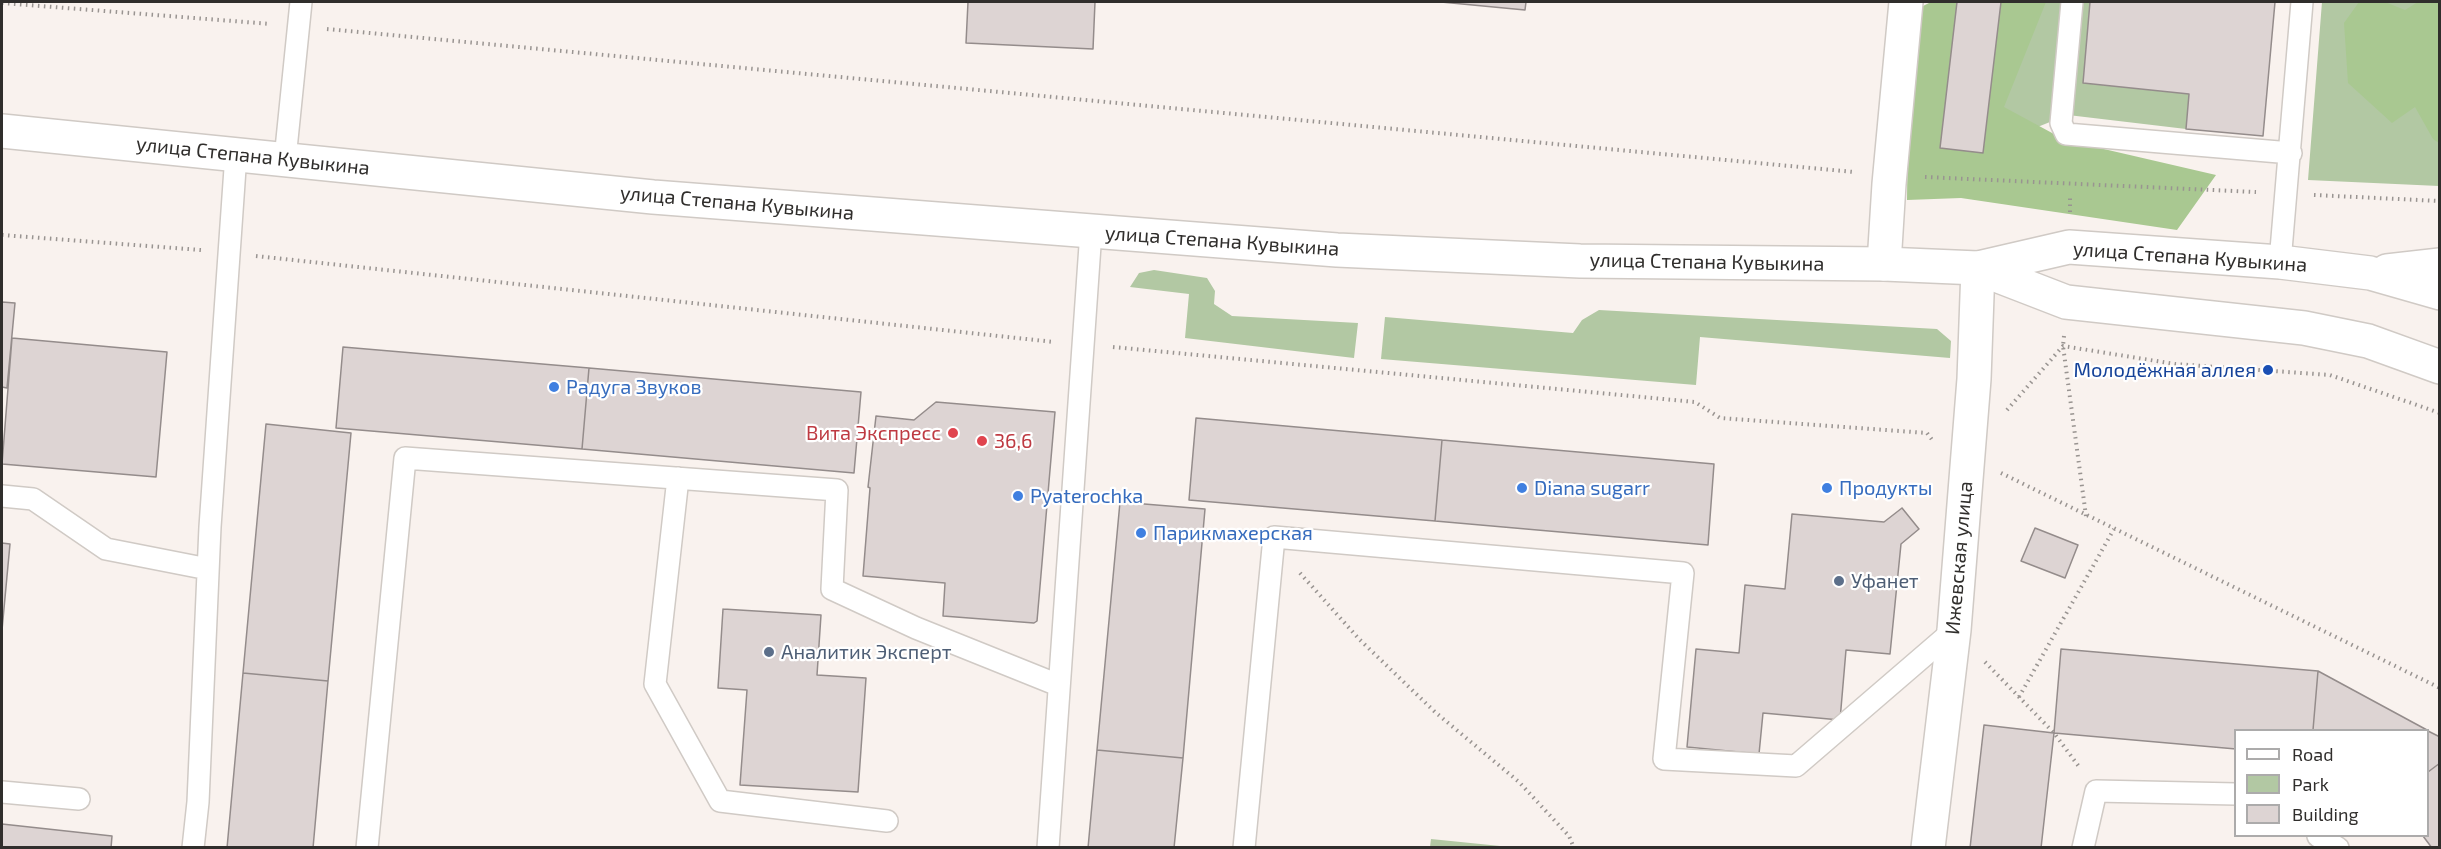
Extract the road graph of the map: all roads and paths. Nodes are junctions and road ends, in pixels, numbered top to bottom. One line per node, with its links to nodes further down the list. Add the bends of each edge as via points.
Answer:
1 (301, 2): 6 (lane)
2 (1906, 2): 11 (main road)
3 (2072, 2): 8 (lane, via 2061,123 2066,134)
4 (2302, 2): 8 (lane)
5 (2, 3): 6 (path)
6 (298, 26): 10 (lane); 11 (path)
7 (2, 131): 9 (main road, улица Степана Кувыкина)
8 (2291, 153): 12 (lane)
9 (236, 154): 10 (main road, улица Степана Кувыкина); 18 (lane)
10 (285, 159): 15 (main road, улица Степана Кувыкина, via 653,197)
11 (1890, 176): 12 (path); 20 (main road)
12 (2287, 194): 14 (path); 19 (lane)
13 (2070, 195): 17 (path)
14 (2439, 201)
15 (1091, 231): 20 (main road, улица Степана Кувыкина, via 1337,250 1581,261); 26 (lane)
16 (2, 235): 18 (path)
17 (2069, 247): 19 (main road, улица Степана Кувыкина); 22 (main road, улица Степана Кувыкина)
18 (228, 252): 26 (path); 37 (lane)
19 (2280, 262): 23 (main road, улица Степана Кувыкина)
20 (1884, 264): 22 (main road, улица Степана Кувыкина)
21 (2439, 265): 23 (main road)
22 (1978, 268): 25 (main road); 31 (main road, Ижевская улица)
23 (2370, 273): 24 (main road, улица Степана Кувыкина)
24 (2439, 293)
25 (2066, 302): 27 (path); 28 (main road, via 2304,328 2368,341)
26 (1083, 345): 31 (path, via 1695,402 1720,418 1927,433 1937,447); 39 (lane)
27 (2063, 346): 29 (path, via 2175,364 2330,375); 30 (path); 34 (path)
28 (2439, 366)
29 (2439, 413)
30 (2004, 414)
31 (1967, 456): 34 (path); 38 (main road, Ижевская улица)
32 (678, 478): 39 (lane, via 837,490 832,589 915,628); 46 (lane, via 655,684 720,801); 49 (lane, via 405,458)
33 (2, 496): 37 (lane, via 33,499 106,549)
34 (2086, 517): 35 (path)
35 (2114, 529): 40 (path); 41 (path)
36 (1274, 537): 38 (lane, via 1683,573 1664,759 1796,766); 51 (lane); 52 (path, via 1310,586 1359,639 1435,712 1519,782 1569,836)
37 (208, 569): 48 (lane)
38 (1954, 630): 41 (path); 53 (main road, Ижевская улица)
39 (1058, 685): 50 (lane)
40 (2439, 688)
41 (2019, 697): 42 (path, via 2054,733)
42 (2096, 790): 44 (lane); 54 (lane)
43 (2, 792): 45 (lane)
44 (2234, 794)
45 (79, 799)
46 (887, 821)
47 (2320, 837): 55 (lane)
48 (193, 848)
49 (367, 848)
50 (1048, 848)
51 (1244, 848)
52 (1574, 848)
53 (1928, 848)
54 (2083, 848)
55 (2338, 848)

